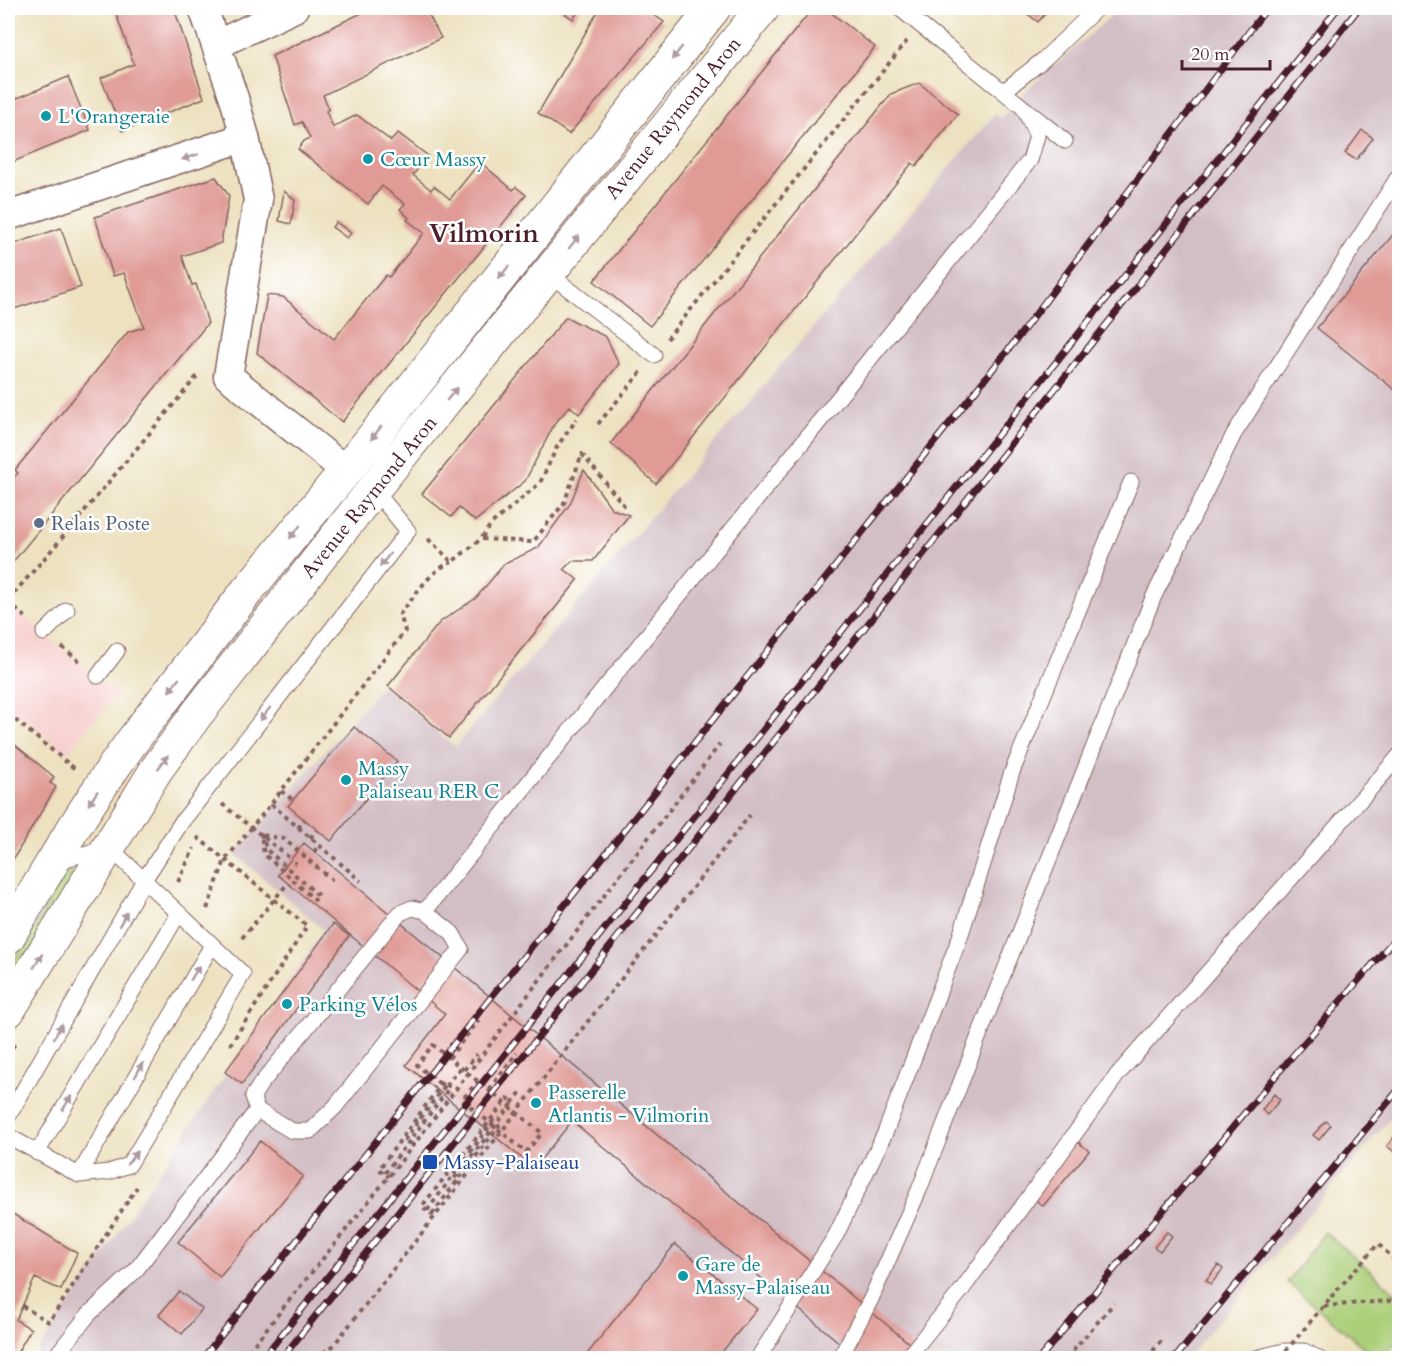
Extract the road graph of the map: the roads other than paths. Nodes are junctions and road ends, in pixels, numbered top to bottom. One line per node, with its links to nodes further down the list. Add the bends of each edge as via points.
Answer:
1 (203, 8): 8 (street)
2 (294, 8): 8 (street)
3 (763, 8): 7 (street, Avenue Raymond Aron)
4 (899, 8): 9 (lane)
5 (1097, 8): 9 (lane, via 1043,60)
6 (707, 10): 7 (street); 17 (street, Avenue Raymond Aron, one-way to 17)
7 (738, 37): 15 (street, Avenue Raymond Aron, one-way to 7)
8 (216, 45): 11 (street)
9 (1004, 90): 10 (lane)
10 (1024, 109): 12 (lane); 29 (lane, via 1036,136 1030,160)
11 (245, 137): 14 (street, one-way to 14); 17 (street, via 258,200 228,376)
12 (1065, 141)
13 (1400, 174): 41 (lane, via 1234,434 1153,598 919,1190)
14 (8, 216)
15 (548, 273): 16 (lane); 19 (street, Avenue Raymond Aron, one-way to 15)
16 (654, 355)
17 (345, 470): 19 (street); 21 (street, via 349,485 327,526 283,586); 27 (street, Avenue Raymond Aron, one-way to 27, via 131,742)
18 (1131, 482): 40 (lane, via 1012,772 960,937 885,1133 836,1235)
19 (372, 491): 21 (street, Avenue Raymond Aron); 28 (lane, one-way to 28, via 408,531 181,823)
20 (66, 610): 22 (lane)
21 (271, 621): 26 (street, Avenue Raymond Aron, one-way to 21, via 156,770)
22 (44, 633)
23 (117, 651): 24 (lane)
24 (98, 676)
25 (1400, 755): 42 (lane, via 1118,1074)
26 (109, 847): 27 (lane); 28 (lane); 33 (street, Avenue Raymond Aron, one-way to 26)
27 (52, 862): 31 (street, Avenue Raymond Aron)
28 (144, 880): 30 (lane); 35 (lane, one-way to 28)
29 (425, 911): 34 (lane, via 412,908 400,913 260,1085 253,1096); 34 (lane, via 452,933 461,949 335,1107 310,1131 292,1131)
30 (179, 913): 32 (lane); 37 (lane, one-way to 30)
31 (8, 937)
32 (212, 945): 38 (lane, one-way to 32); 38 (lane, one-way to 32, via 129,1165 243,974)
33 (8, 1011)
34 (257, 1110): 39 (lane, via 136,1270 89,1314)
35 (8, 1117)
36 (8, 1136): 37 (lane)
37 (38, 1153): 38 (lane)
38 (79, 1175)
39 (54, 1359)
40 (758, 1359)
41 (840, 1359)
42 (907, 1359)
43 (1256, 1359): 44 (lane, via 1284,1351 1304,1351)
44 (1318, 1359)

